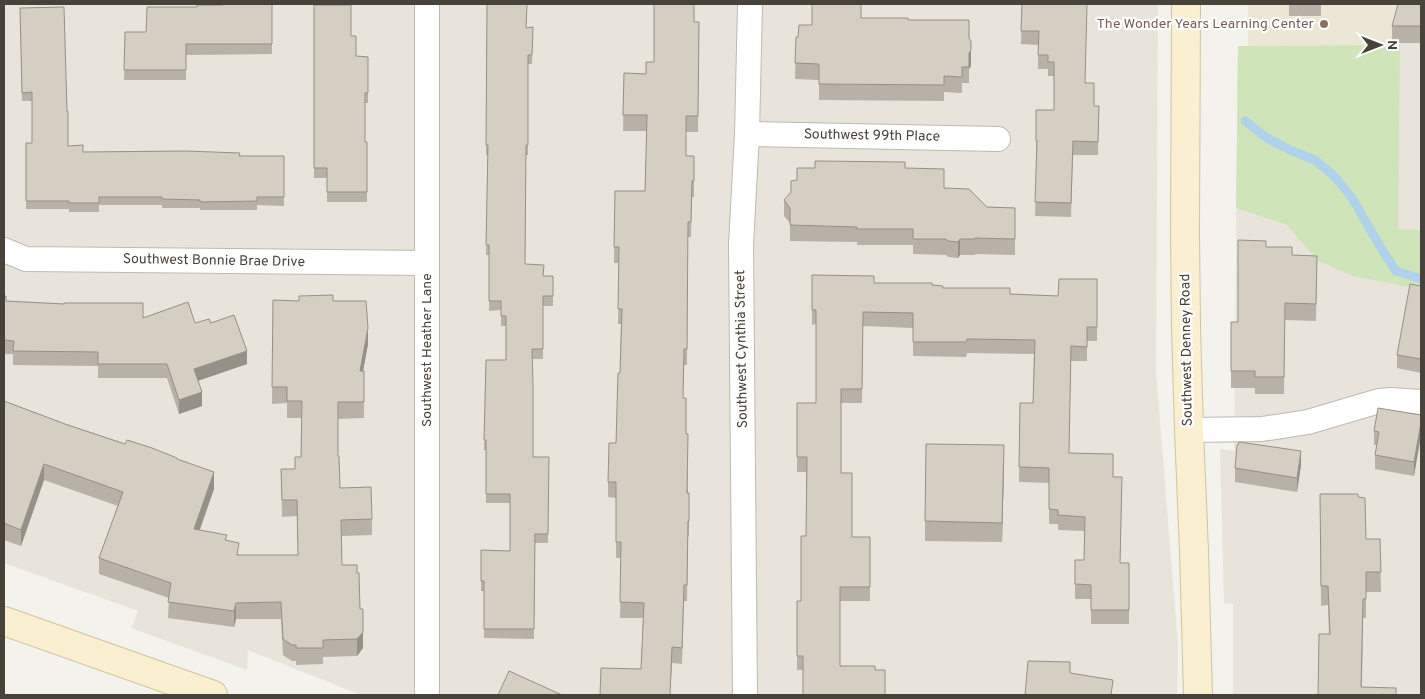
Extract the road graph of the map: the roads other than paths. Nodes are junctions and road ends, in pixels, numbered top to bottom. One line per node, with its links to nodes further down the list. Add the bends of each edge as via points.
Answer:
1 (427, 4): 7 (street, Southwest Heather Lane)
2 (750, 4): 4 (street, Southwest Cynthia Street)
3 (1186, 4): 9 (street, Southwest Denney Road, via 1185,242)
4 (747, 134): 5 (street, Southwest 99th Place); 13 (street, Southwest Cynthia Street, via 741,245)
5 (998, 139)
6 (4, 250): 7 (street, Southwest Bonnie Brae Drive, via 26,259)
7 (427, 263): 12 (street, Southwest Heather Lane)
8 (1421, 402): 9 (street, via 1379,402 1308,422 1262,429)
9 (1189, 430): 14 (street, Southwest Denney Road)
10 (4, 622): 11 (street)
11 (213, 695)
12 (428, 695)
13 (745, 695)
14 (1198, 695)

